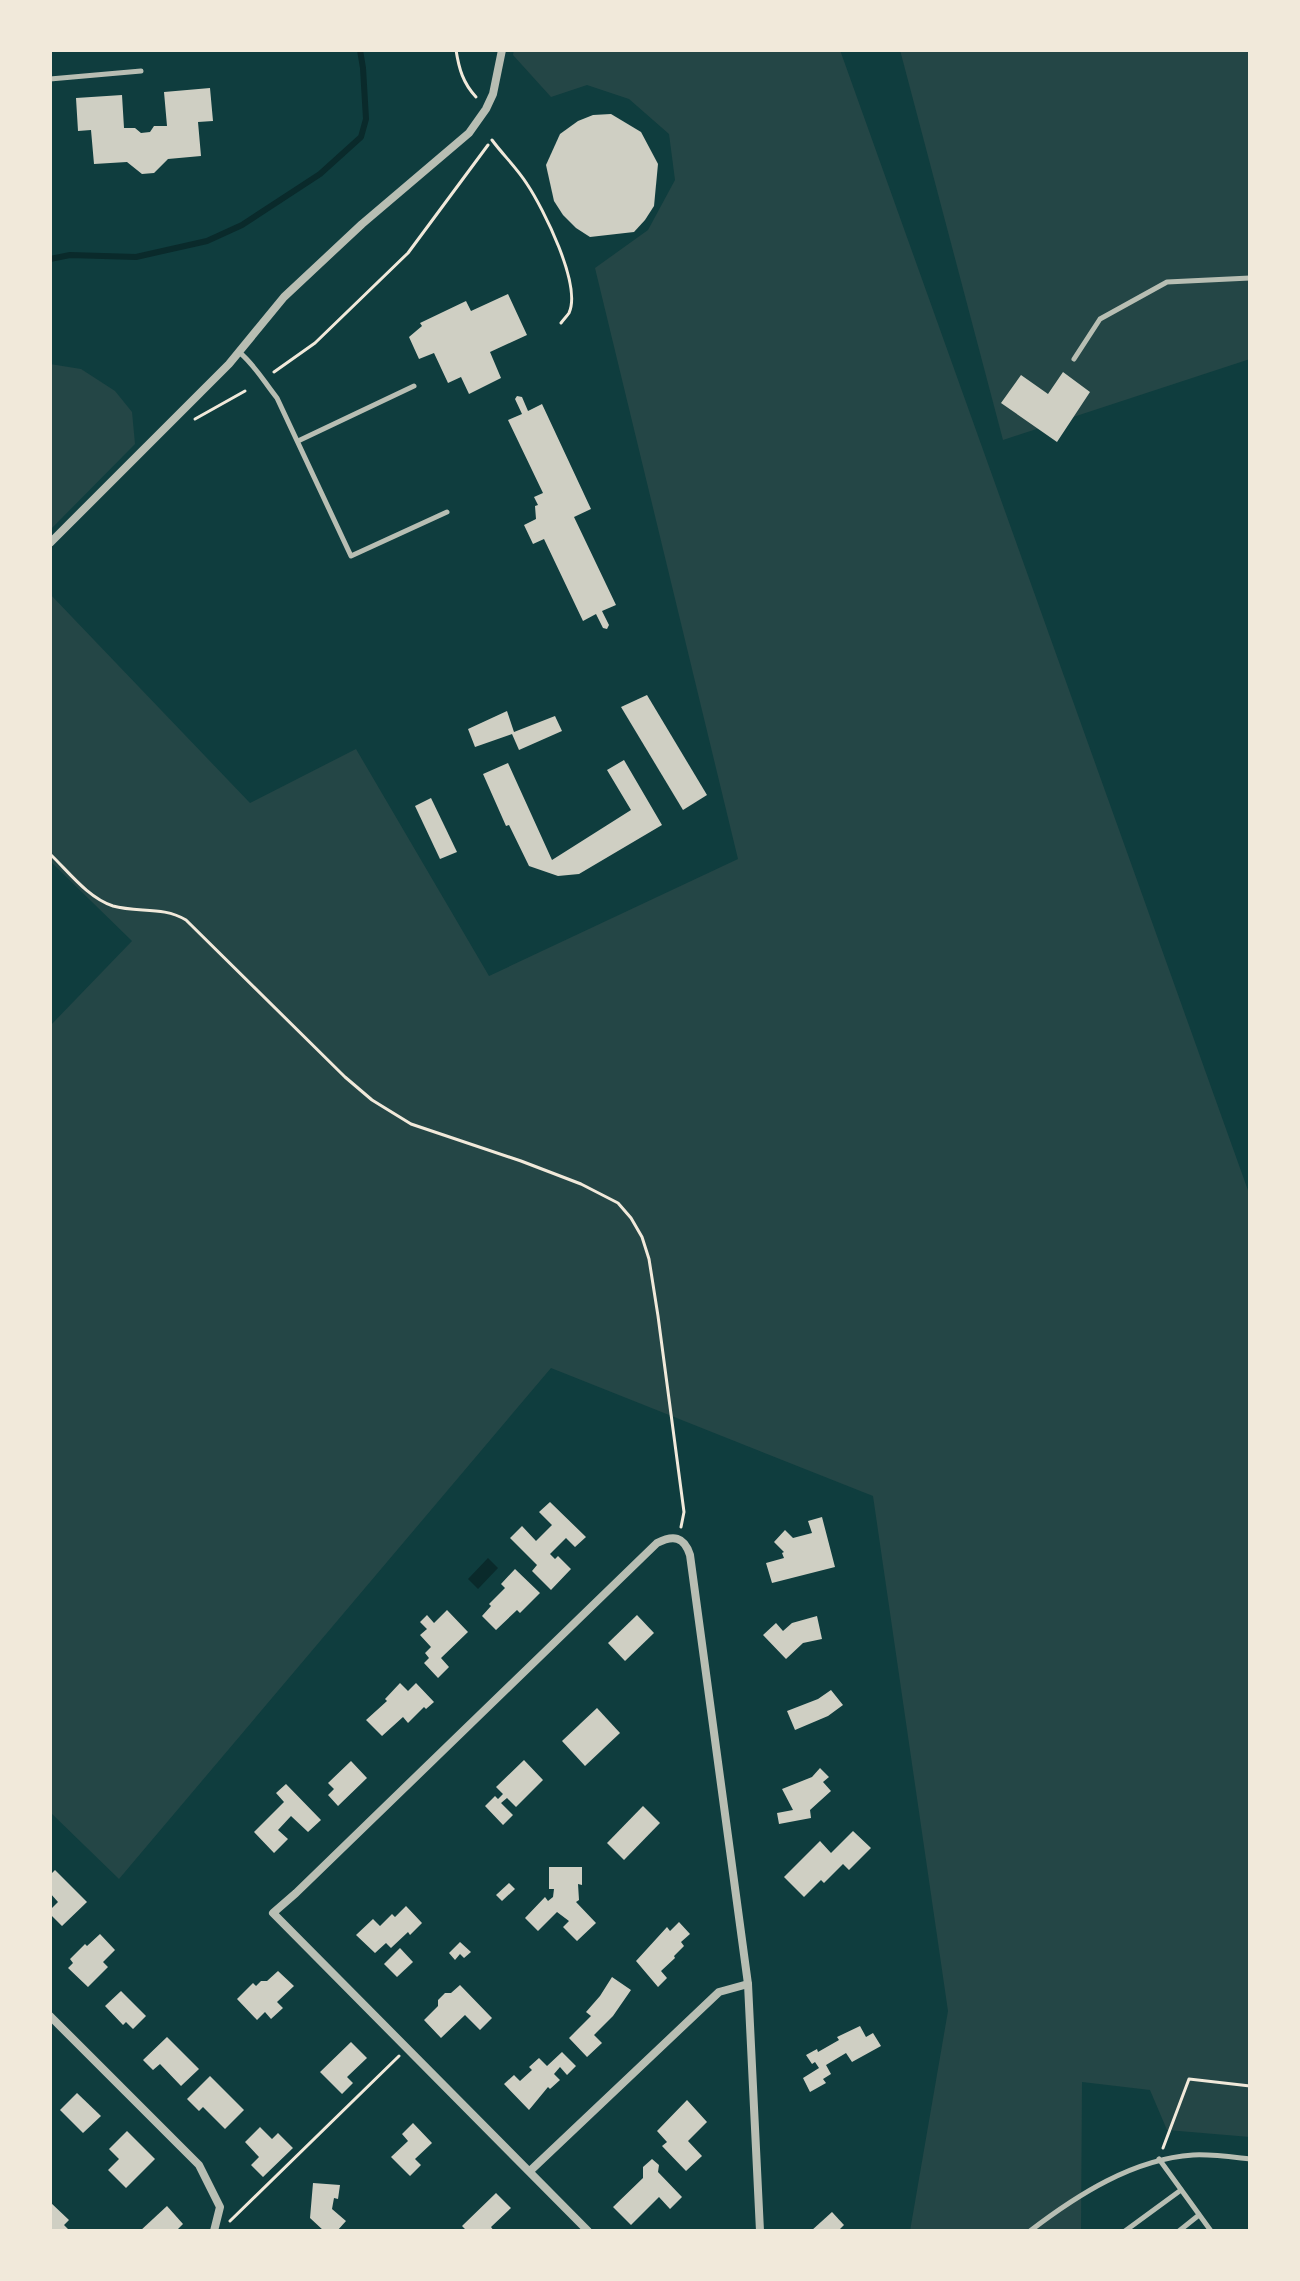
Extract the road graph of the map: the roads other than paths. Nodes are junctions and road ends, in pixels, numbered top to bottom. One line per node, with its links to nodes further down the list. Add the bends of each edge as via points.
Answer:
1 (502, 50): 5 (street, via 493,94 469,133 284,297)
2 (141, 71): 3 (lane)
3 (50, 79)
4 (1250, 278): 6 (lane, via 1167,282 1100,319)
5 (239, 352): 8 (lane, via 277,398); 10 (street)
6 (1074, 359)
7 (414, 386): 8 (lane)
8 (298, 441): 9 (lane, via 351,556)
9 (447, 512)
10 (50, 543)
11 (748, 1984): 15 (street, via 719,1992); 15 (street, via 693,1569 684,1541 671,1537 657,1543 273,1913); 20 (street)
12 (50, 2016): 18 (street, via 199,2165 220,2207)
13 (1159, 2159): 14 (lane, via 1197,2154); 16 (lane); 21 (lane, via 1089,2191)
14 (1250, 2159)
15 (530, 2171): 19 (street)
16 (1181, 2190): 17 (lane); 22 (lane)
17 (1199, 2215): 23 (lane); 24 (lane)
18 (214, 2231)
19 (588, 2231)
20 (760, 2231)
21 (1030, 2231)
22 (1125, 2231)
23 (1179, 2231)
24 (1211, 2231)

